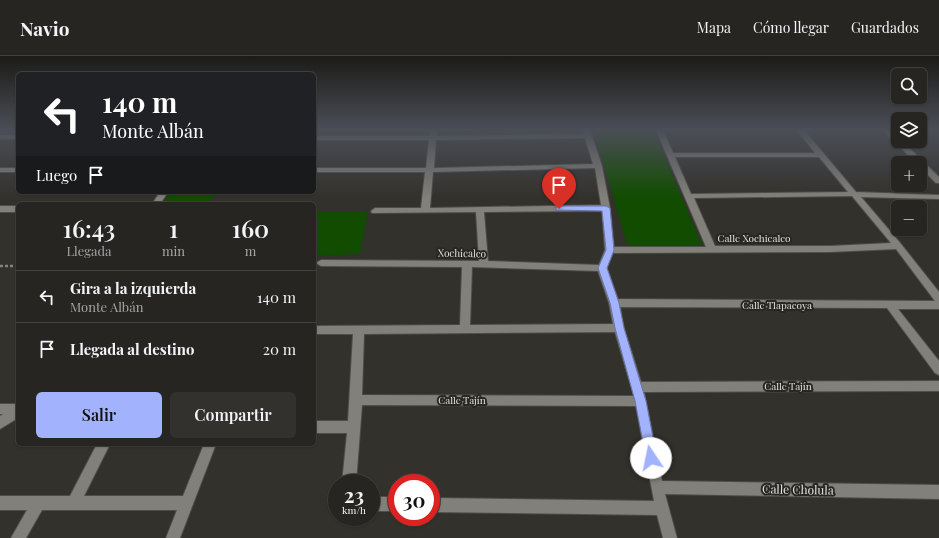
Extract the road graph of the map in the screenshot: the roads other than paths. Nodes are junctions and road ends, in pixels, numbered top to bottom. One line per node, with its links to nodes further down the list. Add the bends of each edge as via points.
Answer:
1 (431, 152): 11 (street)
2 (593, 152): 7 (street)
3 (819, 152): 6 (street)
4 (909, 152): 12 (street)
5 (670, 155): 6 (street); 14 (street)
6 (821, 155): 13 (street)
7 (598, 166): 11 (street); 16 (street)
8 (0, 170): 9 (street)
9 (14, 170)
10 (316, 170): 11 (street)
11 (428, 170): 21 (street)
12 (939, 181)
13 (855, 194): 14 (street); 15 (street); 22 (street)
14 (688, 196): 23 (street)
15 (939, 197)
16 (606, 208): 19 (street); 24 (street)
17 (0, 209): 18 (street)
18 (16, 209)
19 (480, 209): 21 (street); 27 (street)
20 (375, 211): 21 (street)
21 (425, 211)
22 (898, 246): 23 (street, Calle Xochicalco); 29 (street)
23 (712, 249): 24 (street, Calle Xochicalco)
24 (610, 250): 28 (street)
25 (321, 263): 26 (street, Xochicalco)
26 (467, 264): 27 (street, Xochicalco); 36 (street)
27 (484, 265): 28 (street, Xochicalco)
28 (602, 268): 30 (street)
29 (937, 295)
30 (614, 303): 31 (street, Calle Tlapacoya); 33 (street)
31 (890, 305): 32 (street, Calle Tlapacoya); 37 (street)
32 (939, 305)
33 (619, 328): 36 (street); 39 (street)
34 (359, 329): 35 (street); 36 (street); 40 (street)
35 (316, 330)
36 (465, 330)
37 (939, 370)
38 (939, 386): 39 (street, Calle Tajín)
39 (637, 387): 41 (street)
40 (356, 400): 41 (street, Calle Tajín); 46 (street)
41 (641, 401): 51 (street)
42 (0, 409): 43 (street)
43 (16, 410)
44 (16, 411): 45 (street)
45 (0, 423)
46 (354, 427): 47 (street); 50 (street)
47 (316, 428)
48 (103, 446): 54 (street)
49 (209, 446): 56 (street)
50 (350, 474)
51 (657, 487): 52 (street, Calle Cholula); 58 (street)
52 (939, 492)
53 (39, 502): 54 (street); 55 (street); 59 (street)
54 (74, 502): 56 (street)
55 (0, 503)
56 (186, 503): 60 (street)
57 (440, 505): 58 (street)
58 (662, 508): 61 (street)
59 (18, 538)
60 (173, 538)
61 (670, 538)

